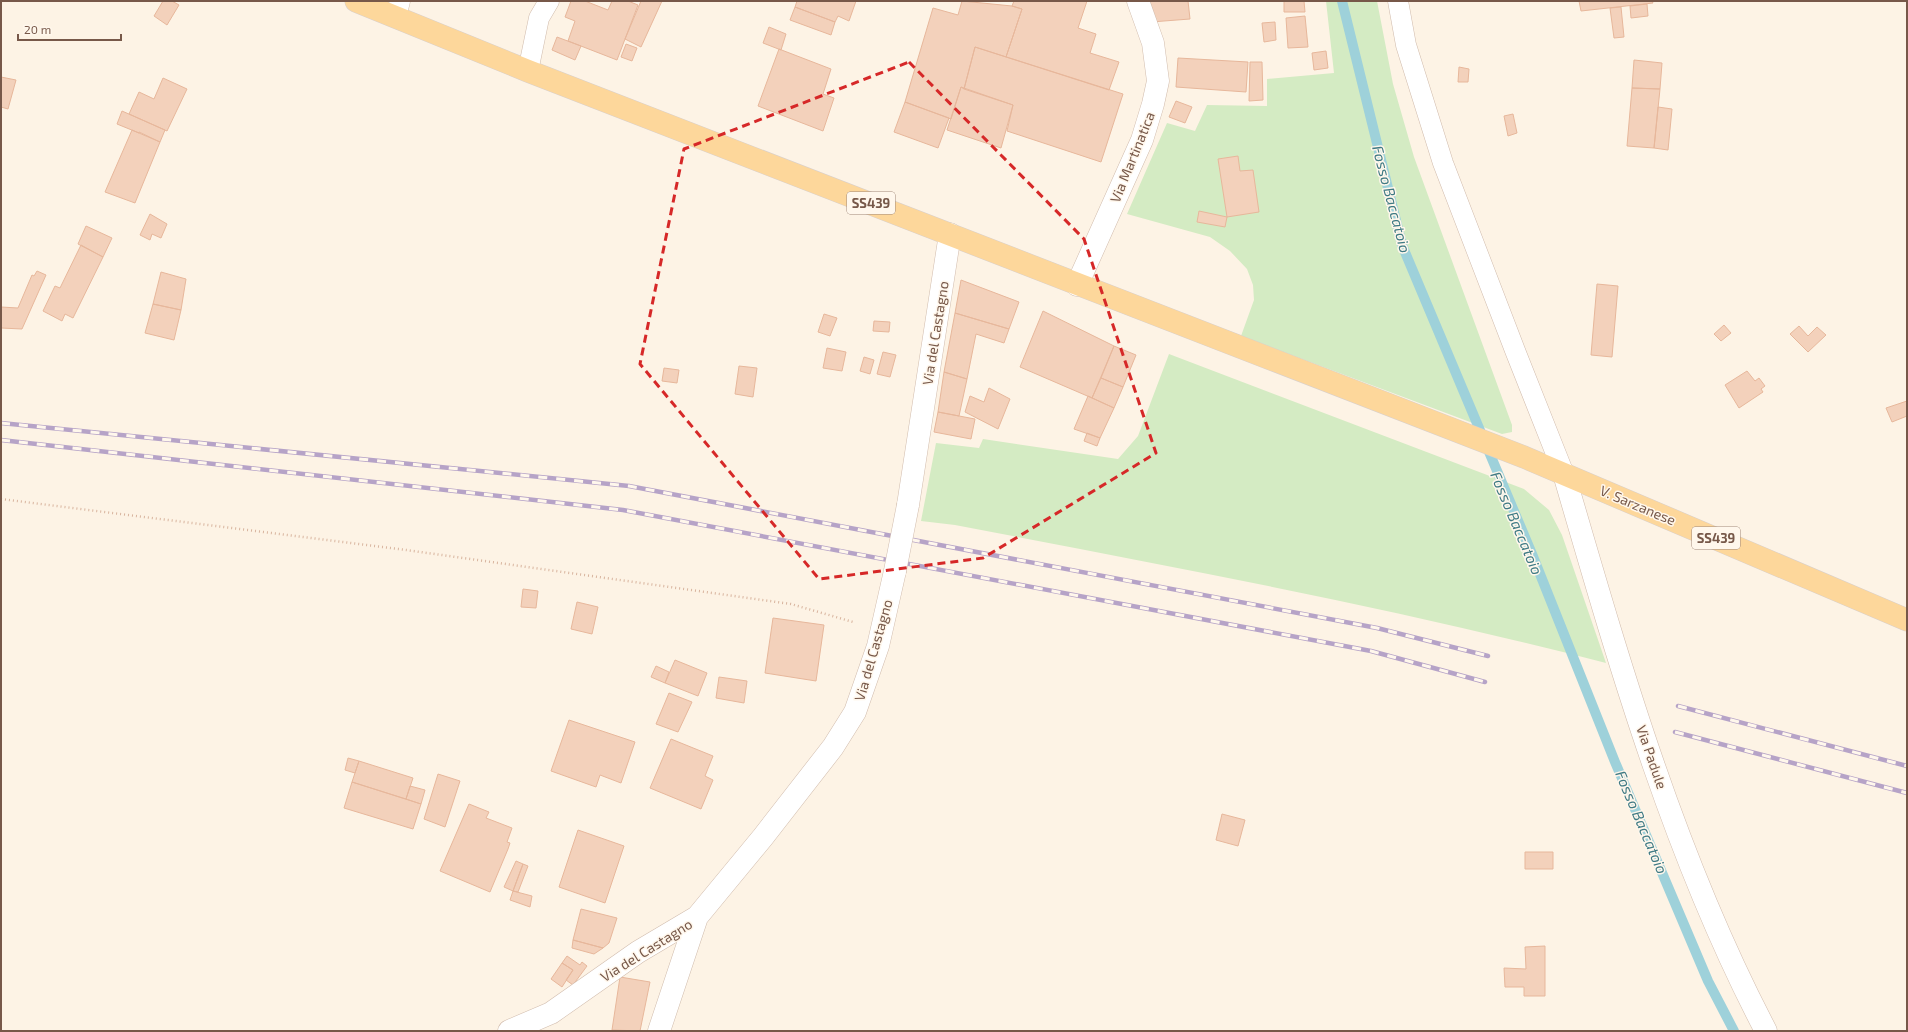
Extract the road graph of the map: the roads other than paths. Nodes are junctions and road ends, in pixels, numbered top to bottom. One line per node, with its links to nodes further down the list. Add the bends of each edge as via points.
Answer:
1 (356, 1): 5 (main road, SS439)
2 (549, 1): 6 (lane, via 539,18)
3 (1138, 1): 8 (street, Via Martinatica, via 1154,43 1158,81 1142,140)
4 (1398, 1): 9 (lane, via 1406,45 1443,163)
5 (398, 9): 6 (main road, SS439)
6 (528, 71): 7 (main road, SS439)
7 (950, 234): 8 (main road, SS439); 11 (street, Via del Castagno, bridge, via 908,505 878,646 855,712 833,747)
8 (1077, 285): 9 (main road, V. Sarzanese / SS439)
9 (1564, 474): 10 (main road, V. Sarzanese / SS439); 14 (street, Via Padule, via 1620,665 1678,833 1738,977)
10 (1907, 620)
11 (698, 917): 12 (street, Via del Castagno, via 638,952 551,1013); 13 (street)
12 (509, 1031)
13 (659, 1031)
14 (1766, 1031)

